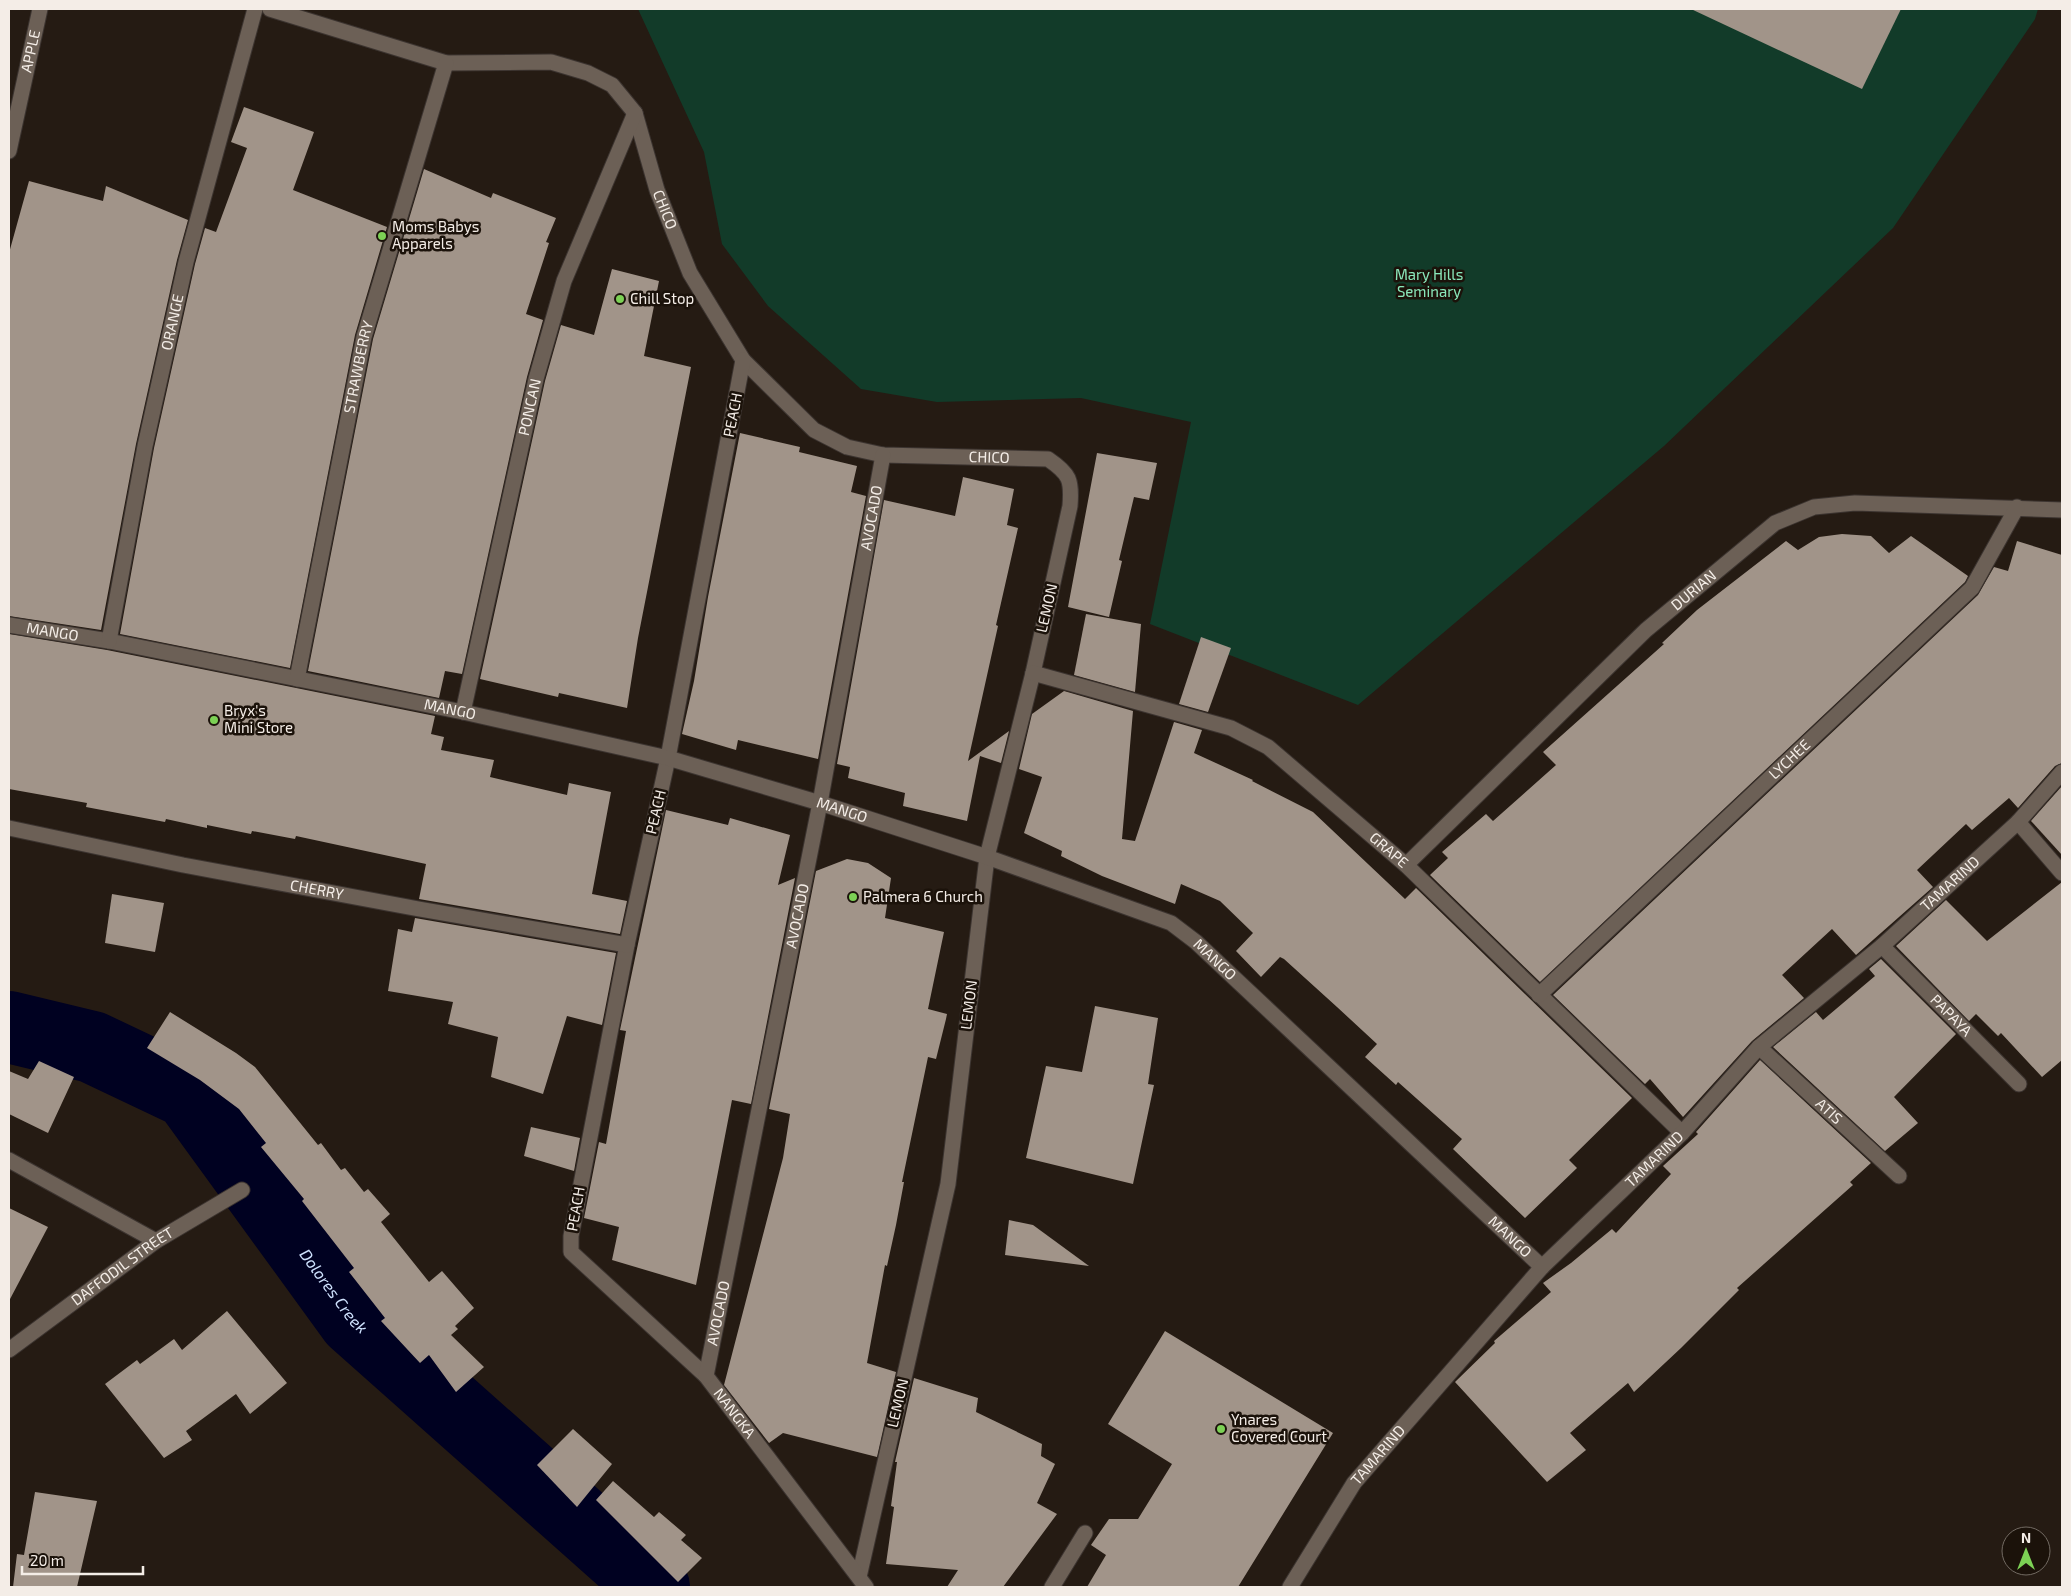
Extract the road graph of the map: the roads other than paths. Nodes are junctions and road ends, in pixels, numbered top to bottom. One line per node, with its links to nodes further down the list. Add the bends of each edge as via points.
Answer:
1 (40, 9): 6 (street, APPLE)
2 (255, 9): 13 (street, ORANGE, via 184,272 145,446)
3 (270, 9): 4 (street, CHICO)
4 (446, 63): 5 (street, CHICO, via 551,62 588,73 612,86); 15 (street, STRAWBERRY, via 364,337)
5 (635, 113): 7 (street, CHICO, via 657,190 690,273); 16 (street, PONCAN, via 564,281 536,379)
6 (9, 151)
7 (743, 360): 8 (street, CHICO, via 814,430 847,447); 17 (street, PEACH)
8 (883, 455): 9 (street, CHICO); 19 (street, AVOCADO)
9 (1032, 458): 14 (street, LEMON, via 1048,459 1064,469 1072,484 1070,506)
10 (2017, 508): 11 (street, DURIAN); 23 (street, DURIAN, via 1854,503 1814,508 1775,524 1646,630); 27 (street, LYCHEE, via 1972,588)
11 (2062, 510)
12 (9, 624): 13 (street, MANGO)
13 (109, 641): 15 (street, MANGO)
14 (1032, 673): 22 (street, LEMON); 23 (street, GRAPE, via 1231,728 1268,747)
15 (296, 679): 16 (street, MANGO)
16 (463, 712): 17 (street, MANGO)
17 (668, 758): 19 (street, MANGO); 25 (street, PEACH)
18 (2062, 772): 20 (street, TAMARIND)
19 (820, 803): 22 (street, MANGO); 38 (street, AVOCADO)
20 (2018, 822): 24 (street); 26 (street, TAMARIND)
21 (9, 828): 25 (street, CHERRY, via 193,867)
22 (987, 857): 36 (street, MANGO, via 1171,923 1203,949); 40 (street, LEMON, via 948,1184)
23 (1406, 865): 27 (street, GRAPE)
24 (2062, 873)
25 (627, 946): 35 (street, PEACH, via 571,1236 571,1252)
26 (1882, 946): 28 (street, TAMARIND); 29 (street, PAPAYA)
27 (1539, 995): 30 (street, GRAPE)
28 (1760, 1047): 30 (street, TAMARIND); 32 (street, ATIS)
29 (2019, 1084)
30 (1682, 1133): 36 (street, TAMARIND)
31 (9, 1160): 34 (street)
32 (1899, 1176)
33 (242, 1190): 34 (street, DAFFODIL STREET)
34 (156, 1241): 37 (street, DAFFODIL STREET)
35 (580, 1260): 38 (street, NANGKA)
36 (1542, 1267): 42 (street, TAMARIND, via 1354,1482)
37 (9, 1350)
38 (706, 1376): 40 (street, NANGKA)
39 (1085, 1533): 41 (street)
40 (862, 1582)
41 (1052, 1587)
42 (1290, 1587)

